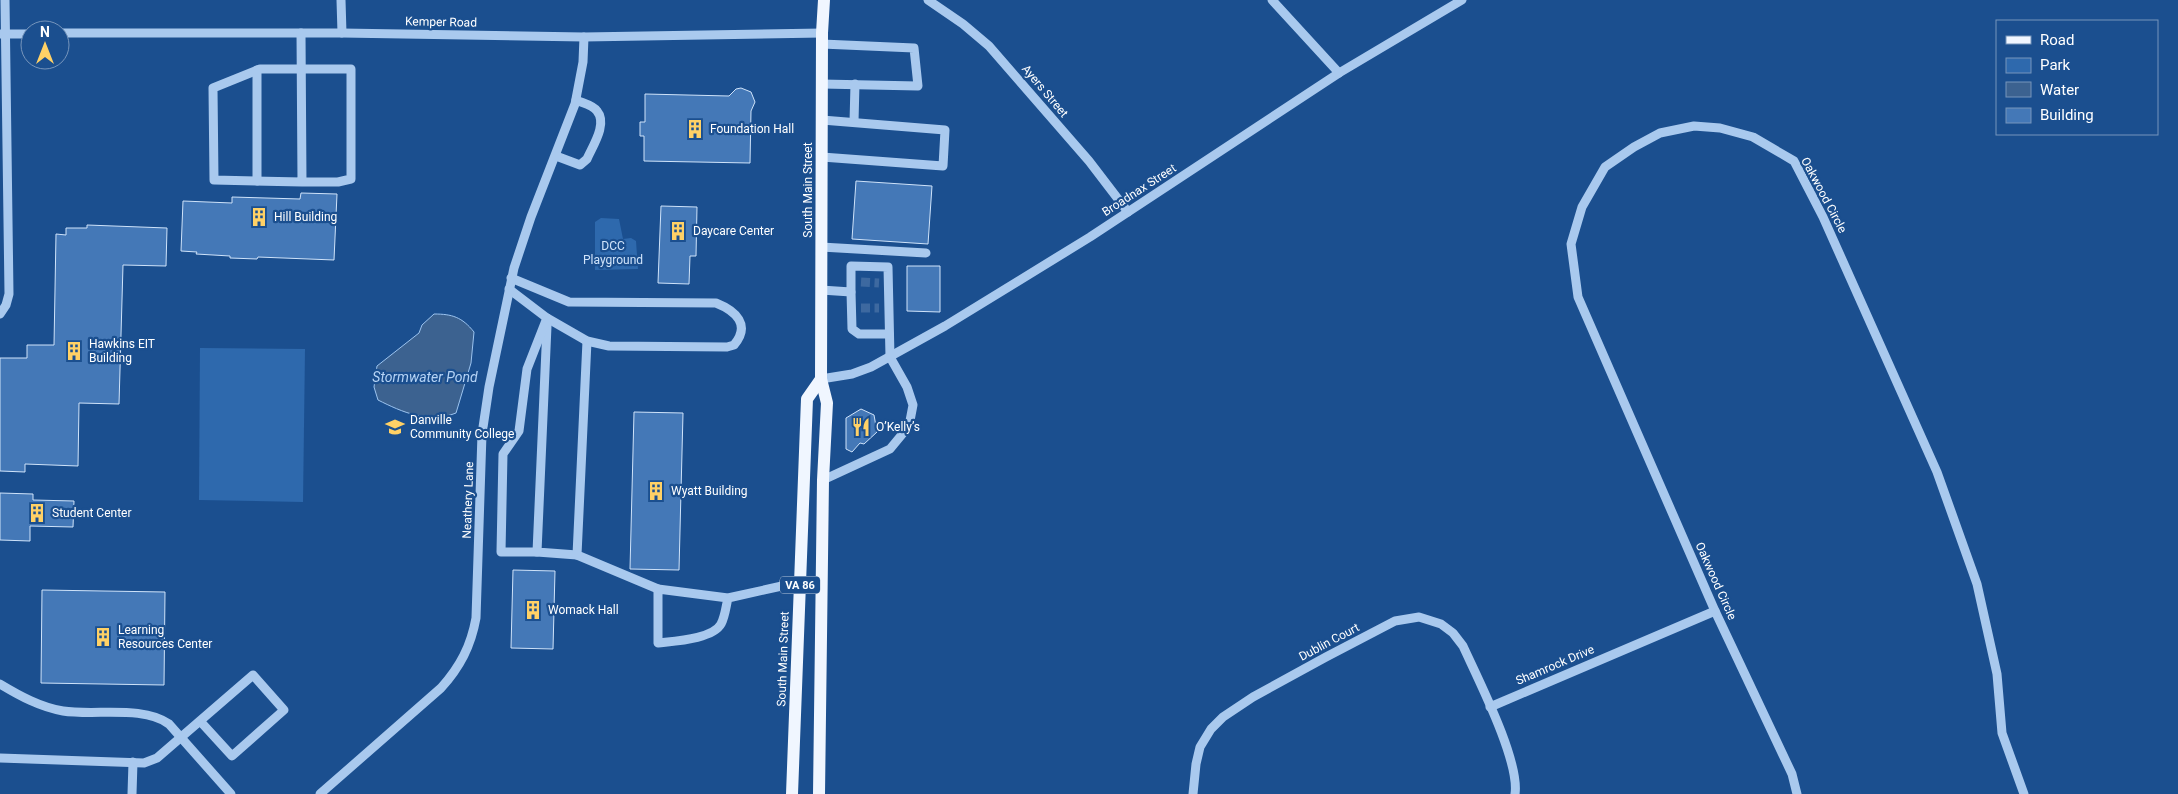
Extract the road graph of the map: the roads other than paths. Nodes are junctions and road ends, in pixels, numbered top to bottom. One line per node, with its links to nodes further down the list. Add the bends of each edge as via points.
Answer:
1 (6, 0): 9 (street)
2 (340, 0): 8 (street)
3 (824, 0): 13 (main road, South Main Street / VA 86)
4 (928, 0): 26 (street, Ayers Street, via 989,46 1089,161)
5 (1272, 0): 16 (street)
6 (1462, 0): 16 (street, Broadnax Street)
7 (301, 33): 8 (street, Kemper Road); 11 (street, Kemper Road); 14 (street)
8 (342, 33): 12 (street, Kemper Road)
9 (4, 34): 10 (street); 35 (street, via 9,294)
10 (20, 34)
11 (70, 34)
12 (584, 37): 13 (street, Kemper Road); 19 (street, Neathery Lane)
13 (822, 38): 17 (main road, South Main Street / VA 86); 18 (street, Kemper Road, via 914,48 918,86)
14 (301, 69): 15 (street); 25 (street); 25 (street, via 350,69 350,178 338,182)
15 (257, 70): 24 (street); 24 (street, via 213,88 214,180)
16 (1339, 73): 26 (street, Broadnax Street)
17 (822, 84): 18 (street); 20 (main road, South Main Street / VA 86)
18 (855, 84): 21 (street)
19 (576, 100): 22 (street, Neathery Lane); 22 (street, via 595,109 601,126 587,159 580,165)
20 (822, 120): 21 (street); 23 (main road, South Main Street / VA 86)
21 (854, 122): 23 (street, via 945,130 943,166)
22 (556, 156): 29 (street, Neathery Lane)
23 (822, 157): 27 (main road, South Main Street / VA 86)
24 (258, 181): 25 (street)
25 (302, 182)
26 (1128, 212): 39 (street, Broadnax Street, via 987,301)
27 (821, 247): 28 (street); 32 (main road, South Main Street / VA 86)
28 (926, 253)
29 (511, 278): 31 (street, Neathery Lane); 38 (street, via 568,302 716,303 737,315 742,332 734,345 727,347 608,346)
30 (855, 286): 32 (street); 34 (street, via 852,266 888,267 884,283); 37 (street, via 856,308 852,329 859,334)
31 (509, 289): 36 (street); 56 (street, Neathery Lane, via 482,434 476,618 468,648 442,688)
32 (821, 290): 40 (main road, South Main Street / VA 86)
33 (879, 308): 34 (street)
34 (889, 308): 37 (street)
35 (0, 314)
36 (548, 318): 38 (street); 42 (street); 42 (street, via 527,369 519,431 502,454 501,552)
37 (889, 334): 39 (street)
38 (587, 341): 43 (street)
39 (890, 357): 40 (street, Broadnax Street, via 852,374); 41 (street, via 913,404 909,426 890,449)
40 (820, 379): 41 (main road, South Main Street / VA 86, via 826,404); 44 (main road, South Main Street / VA 86, via 807,399)
41 (823, 480): 58 (main road, South Main Street / VA 86)
42 (536, 552): 43 (street)
43 (577, 555): 45 (street)
44 (800, 582): 46 (street); 57 (main road, South Main Street / VA 86)
45 (658, 590): 46 (street); 46 (street, via 658,643 715,631 721,625)
46 (728, 598)
47 (1715, 611): 49 (street, Shamrock Drive); 61 (street, Oakwood Circle, via 1792,774); 62 (street, Oakwood Circle, via 1578,297 1571,244 1582,207 1605,167 1660,133 1694,126 1720,128 1753,137 1794,161 1824,217 1937,472 1977,584 1997,674 2002,733)
48 (0, 684): 51 (street, via 45,707 161,718)
49 (1490, 707): 59 (street, Dublin Court, via 1463,646 1454,634 1433,620 1403,618 1253,697 1223,717 1200,747); 60 (street, via 1515,774)
50 (200, 721): 50 (street, via 232,756 284,710 253,675); 51 (street)
51 (181, 737): 53 (street, via 157,758 144,763); 55 (street)
52 (0, 758): 53 (street)
53 (133, 762): 54 (street)
54 (132, 794)
55 (231, 794)
56 (320, 794)
57 (792, 794)
58 (819, 794)
59 (1193, 794)
60 (1515, 794)
61 (1797, 794)
62 (2024, 794)

